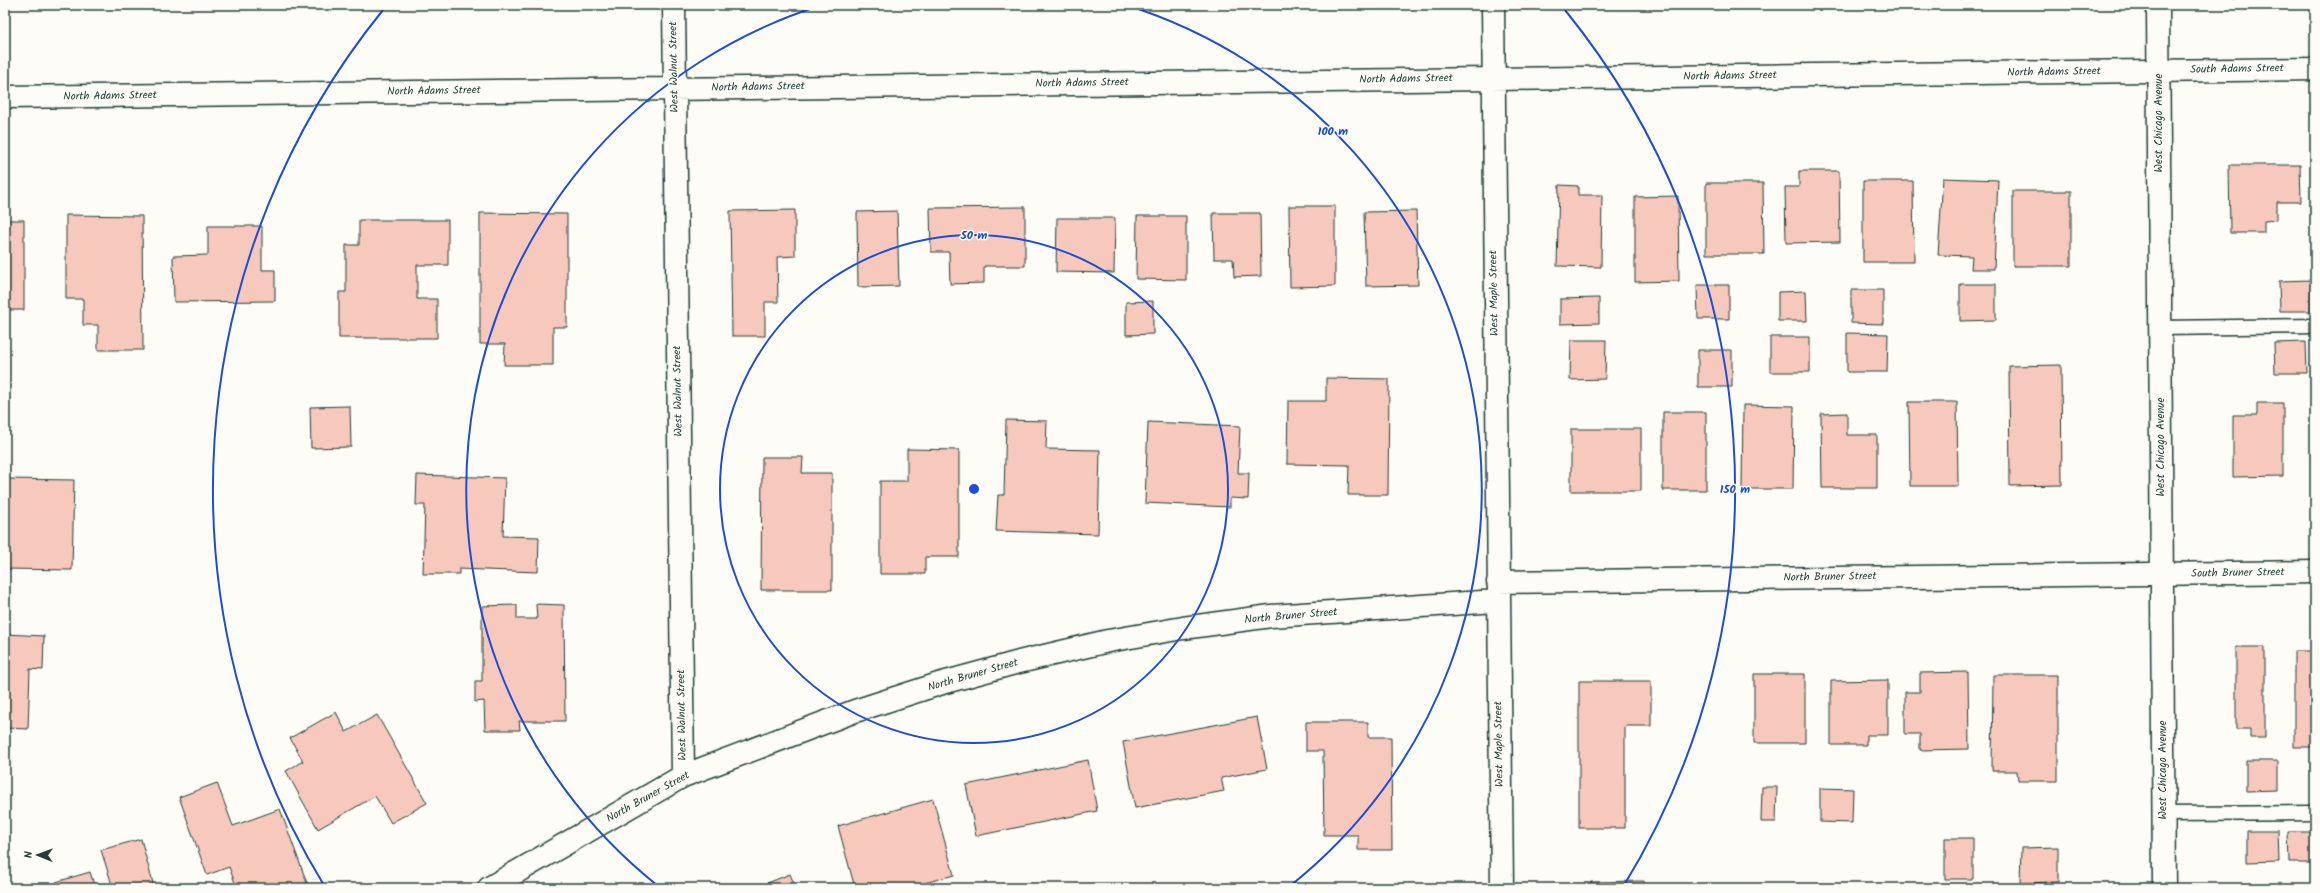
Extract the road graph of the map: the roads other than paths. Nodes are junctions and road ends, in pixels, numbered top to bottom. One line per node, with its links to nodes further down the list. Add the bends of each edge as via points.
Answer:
1 (674, 5): 7 (street, West Walnut Street)
2 (1493, 5): 6 (street, West Maple Street)
3 (2158, 5): 5 (street, West Chicago Avenue)
4 (2315, 69): 5 (street, South Adams Street)
5 (2159, 70): 6 (street, North Adams Street); 10 (street, West Chicago Avenue)
6 (1492, 78): 7 (street, North Adams Street); 13 (street, West Maple Street)
7 (674, 88): 8 (street, North Adams Street); 14 (street, West Walnut Street)
8 (5, 97)
9 (2315, 326): 10 (lane)
10 (2160, 328): 12 (street, West Chicago Avenue)
11 (2315, 572): 12 (street, South Bruner Street)
12 (2162, 573): 13 (street, North Bruner Street); 16 (street, West Chicago Avenue)
13 (1498, 591): 14 (street, North Bruner Street, via 1271,616 1108,641 942,683 855,711); 18 (street, West Maple Street)
14 (683, 776): 17 (street, North Bruner Street)
15 (2315, 813): 16 (lane)
16 (2163, 814): 19 (street, West Chicago Avenue)
17 (488, 888)
18 (1502, 888)
19 (2164, 888)

